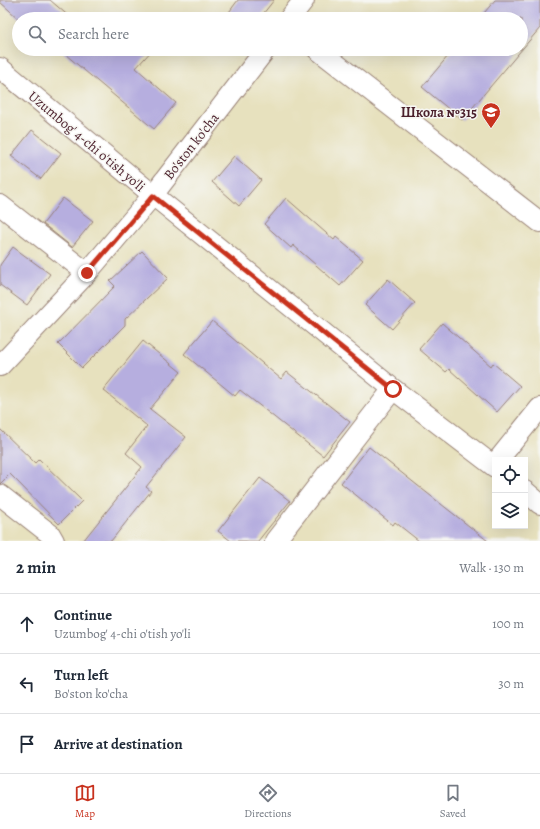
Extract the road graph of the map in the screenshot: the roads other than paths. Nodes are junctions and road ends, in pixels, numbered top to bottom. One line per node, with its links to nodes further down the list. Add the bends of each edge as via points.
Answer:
1 (304, 0): 2 (street)
2 (295, 12)
3 (261, 56): 6 (street, Bo'ston ko'cha)
4 (326, 56): 8 (street)
5 (0, 68): 6 (street, Uzumbog' 4-chi o'tish yo'li)
6 (153, 196): 9 (street, Bo'ston ko'cha); 11 (street, Uzumbog' 4-chi o'tish yo'li)
7 (0, 205): 9 (street)
8 (540, 222)
9 (87, 273): 10 (street, Bo'ston ko'cha)
10 (0, 366)
11 (393, 389): 14 (street, Uzumbog' 4-chi o'tish yo'li); 19 (street)
12 (540, 408): 13 (street)
13 (501, 457)
14 (492, 462)
15 (527, 493): 17 (street)
16 (0, 495): 18 (street, via 50,534)
17 (540, 504)
18 (54, 541)
19 (275, 541)

